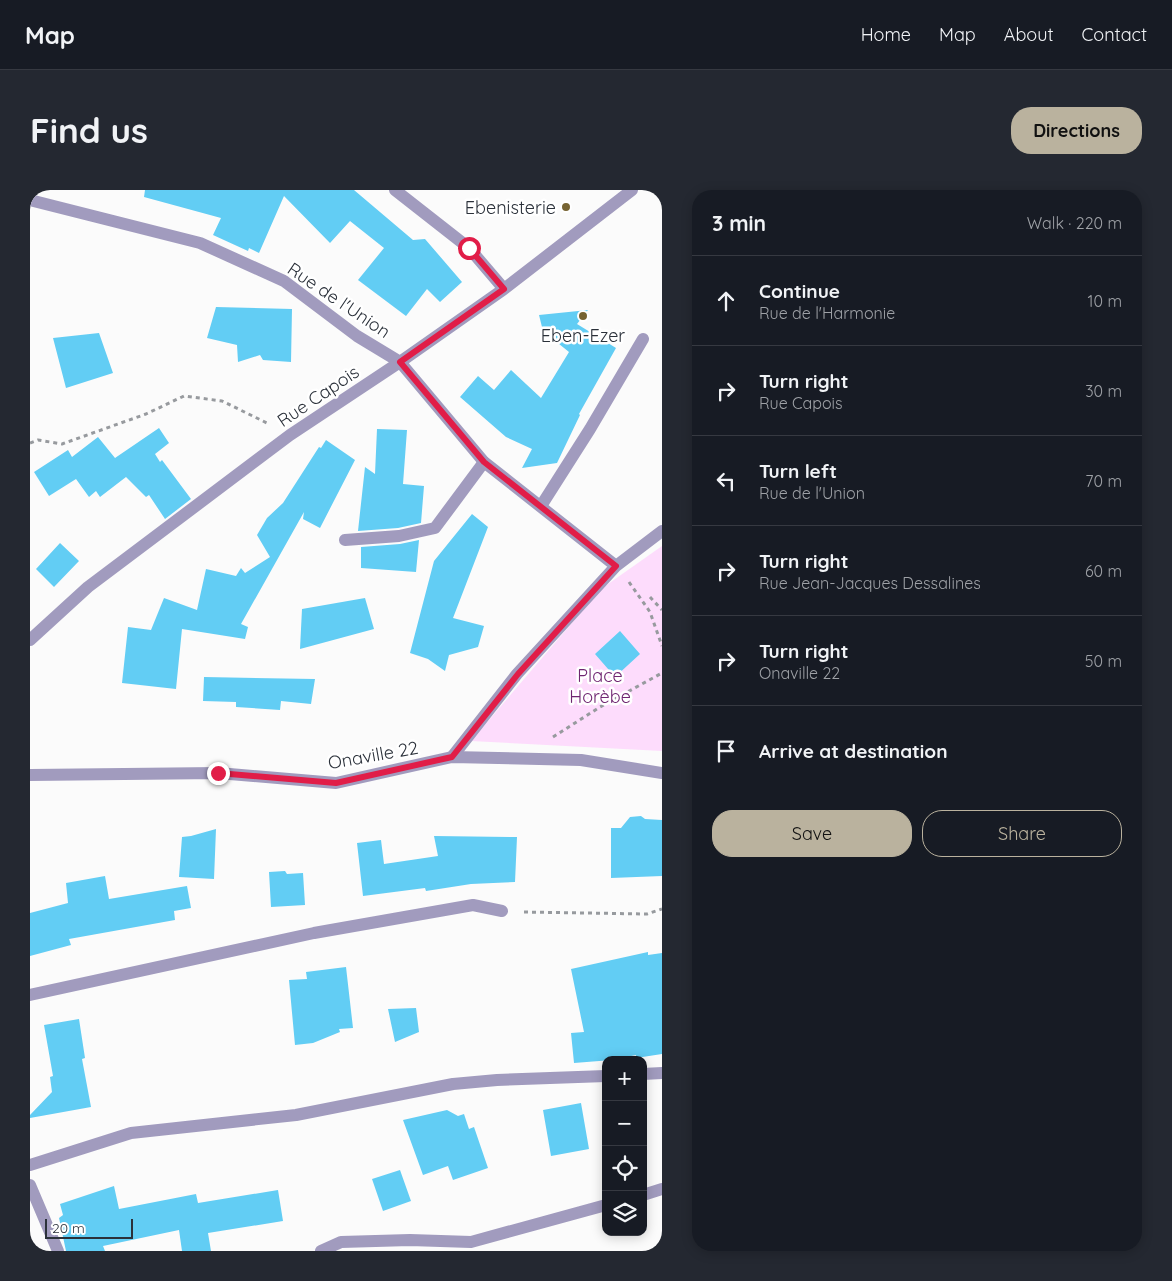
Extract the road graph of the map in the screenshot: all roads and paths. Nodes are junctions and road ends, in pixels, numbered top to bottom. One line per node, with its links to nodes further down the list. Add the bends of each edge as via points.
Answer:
1 (395, 190): 4 (street, via 469,248)
2 (632, 190): 4 (street, Rue Capois)
3 (30, 200): 6 (street, Rue de l'Union, via 200,243 284,281 357,336)
4 (504, 289): 6 (street, Rue Capois)
5 (643, 339): 10 (street)
6 (400, 362): 7 (street, Rue Capois); 9 (street, Rue de l'Union)
7 (290, 435): 8 (path, via 222,401 184,396 146,414 62,444); 16 (street, Rue Capois, via 88,587)
8 (30, 442)
9 (484, 462): 10 (street, Rue de l'Union); 12 (street, via 435,528 399,536)
10 (541, 506): 13 (street, Rue de l'Union)
11 (662, 531): 13 (street)
12 (346, 540)
13 (616, 566): 17 (path, via 650,612); 19 (street, via 518,674)
14 (650, 597): 15 (path)
15 (662, 610)
16 (30, 640)
17 (662, 646)
18 (662, 673): 20 (path, via 556,734)
19 (452, 757): 20 (street, Onaville 22); 22 (street, Onaville 22, via 336,783 218,773)
20 (529, 759): 21 (street, Onaville 22, via 581,760)
21 (662, 773)
22 (30, 775)
23 (662, 909): 24 (path, via 647,914)
24 (502, 911): 25 (street, via 473,905 314,933)
25 (30, 995)
26 (662, 1073): 27 (street)
27 (647, 1074)
28 (602, 1076): 29 (street, via 453,1084 296,1115 131,1133)
29 (30, 1165)
30 (30, 1185): 34 (street)
31 (662, 1189): 32 (street)
32 (647, 1194)
33 (602, 1206): 35 (street, via 471,1242 342,1242)
34 (58, 1251)
35 (321, 1251)

